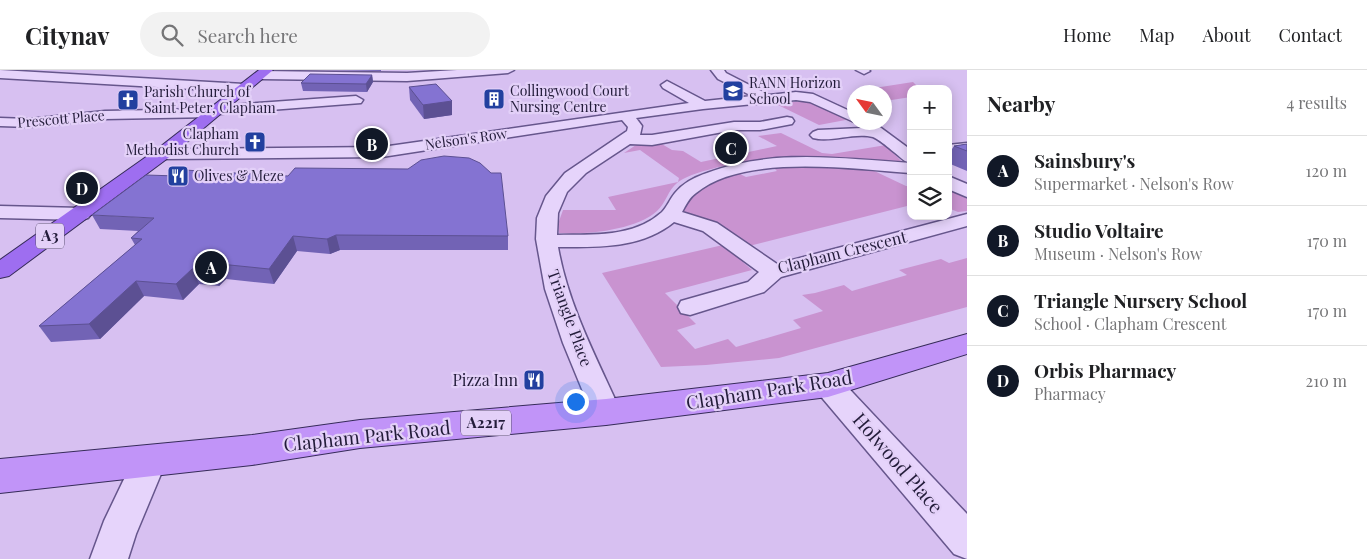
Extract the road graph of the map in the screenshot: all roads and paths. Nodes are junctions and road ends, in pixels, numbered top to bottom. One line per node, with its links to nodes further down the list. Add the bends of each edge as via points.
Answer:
1 (110, 70): 7 (street)
2 (508, 70): 4 (street, via 407,77)
3 (718, 70): 11 (street, via 716,72 722,76)
4 (264, 72): 10 (highway, A3)
5 (19, 73): 6 (street); 7 (street); 8 (street)
6 (0, 74)
7 (88, 80): 10 (street)
8 (0, 82)
9 (667, 85): 13 (street)
10 (244, 88): 14 (highway, A3)
11 (768, 99): 13 (street, Nelson's Row); 15 (street, Nelson's Row, via 813,98)
12 (356, 100): 14 (street, Prescott Place)
13 (703, 105): 16 (street, Nelson's Row)
14 (215, 112): 18 (street, Prescott Place); 25 (highway, A3)
15 (847, 115)
16 (626, 116): 22 (street, via 635,126 634,133); 25 (street, Nelson's Row, via 382,152)
17 (787, 120): 22 (street, via 652,140)
18 (0, 122)
19 (875, 130): 20 (street)
20 (879, 133): 21 (street); 26 (street)
21 (818, 135)
22 (627, 139): 34 (street, Triangle Place, via 564,184 552,200 547,218)
23 (967, 148): 24 (street)
24 (952, 150)
25 (162, 154): 31 (highway, A3)
26 (907, 156)
27 (907, 159): 32 (street, via 776,163 734,170 700,182 686,192)
28 (952, 183): 29 (street)
29 (967, 192)
30 (0, 212): 31 (street)
31 (81, 214): 35 (highway, A3)
32 (670, 215): 34 (street, via 631,236 584,242); 36 (street, Clapham Crescent, via 710,227)
33 (967, 220): 36 (street, Clapham Crescent)
34 (547, 241): 40 (street, Triangle Place, via 552,278)
35 (0, 271)
36 (774, 272): 37 (street, via 756,287)
37 (690, 307)
38 (967, 344): 39 (main road, Clapham Park Road / A2217)
39 (828, 385): 40 (main road, Clapham Park Road / A2217); 43 (street, Holwood Place)
40 (606, 412): 41 (main road, Clapham Park Road / A2217, via 360,434)
41 (149, 462): 42 (main road, Clapham Park Road / A2217); 44 (street)
42 (0, 476)
43 (967, 541)
44 (109, 559)

